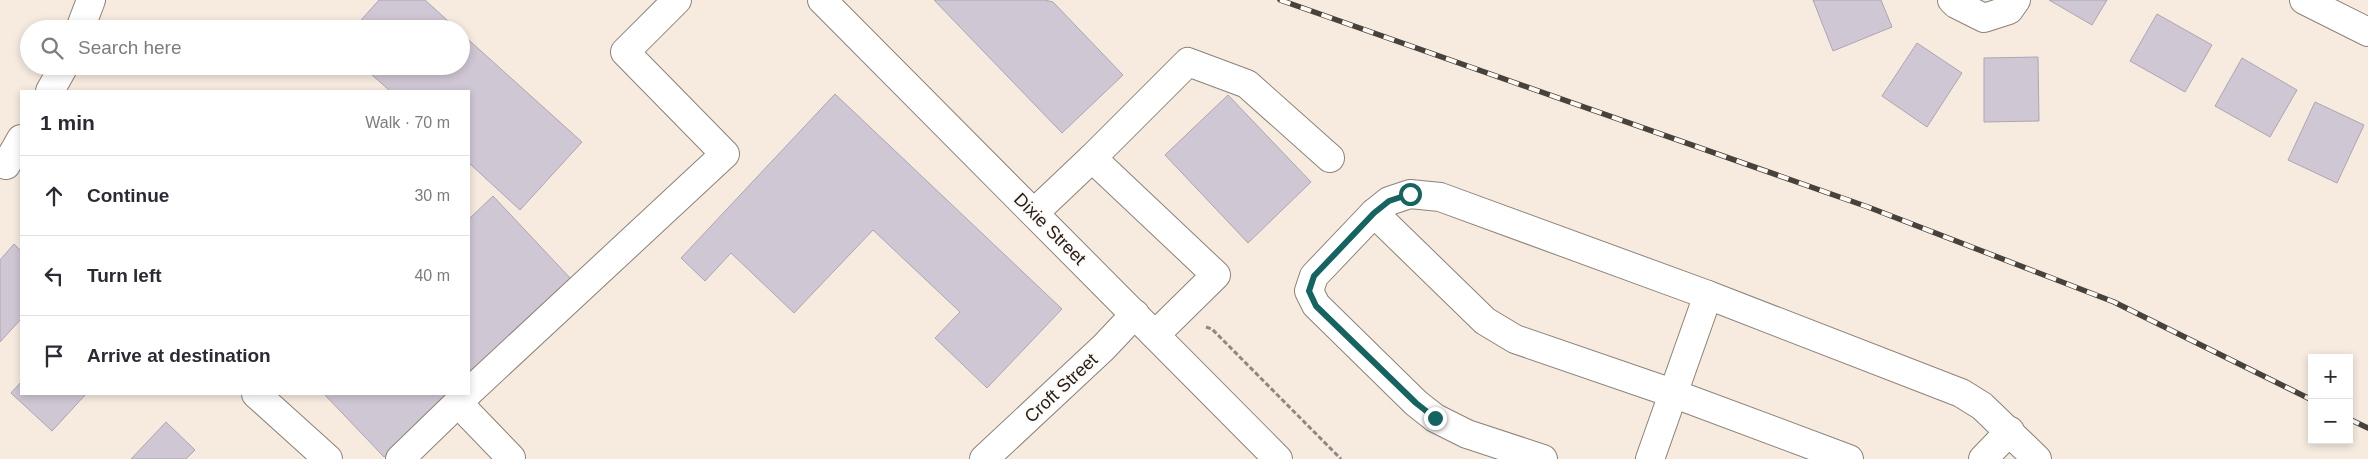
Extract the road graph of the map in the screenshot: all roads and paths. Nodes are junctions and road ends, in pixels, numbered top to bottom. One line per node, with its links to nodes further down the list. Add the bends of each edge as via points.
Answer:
1 (91, 0): 7 (street)
2 (677, 0): 21 (street, via 625,52 724,154)
3 (822, 0): 15 (street, Dixie Street)
4 (1952, 0): 5 (street, via 1984,18 2009,10)
5 (2016, 0)
6 (2304, 0): 8 (street)
7 (83, 20)
8 (2368, 32)
9 (59, 75): 10 (street)
10 (51, 90)
11 (20, 141): 14 (street)
12 (1092, 158): 13 (street, via 1188,62 1247,84); 15 (street); 20 (street, via 1216,275)
13 (1330, 158)
14 (9, 168)
15 (1034, 213): 18 (street, Dixie Street)
16 (1374, 213): 17 (street, via 1389,201 1410,194 1440,197); 22 (street, via 1499,331); 32 (street, via 1314,276 1309,291 1316,306 1435,418 1467,434)
17 (1708, 295): 22 (street); 25 (street, via 1961,393 1982,406)
18 (1135, 314): 20 (street, Dixie Street); 29 (street, Croft Street)
19 (1204, 327): 31 (path, via 1212,329)
20 (1155, 335): 30 (street, Dixie Street)
21 (470, 391)
22 (1672, 393): 33 (street); 34 (street)
23 (257, 395): 27 (street)
24 (465, 396): 26 (street); 28 (street)
25 (2010, 432): 35 (street); 36 (street)
26 (512, 458)
27 (328, 459)
28 (400, 459)
29 (984, 459)
30 (1278, 459)
31 (1341, 459)
32 (1543, 459)
33 (1650, 459)
34 (1849, 459)
35 (1983, 459)
36 (2037, 459)

